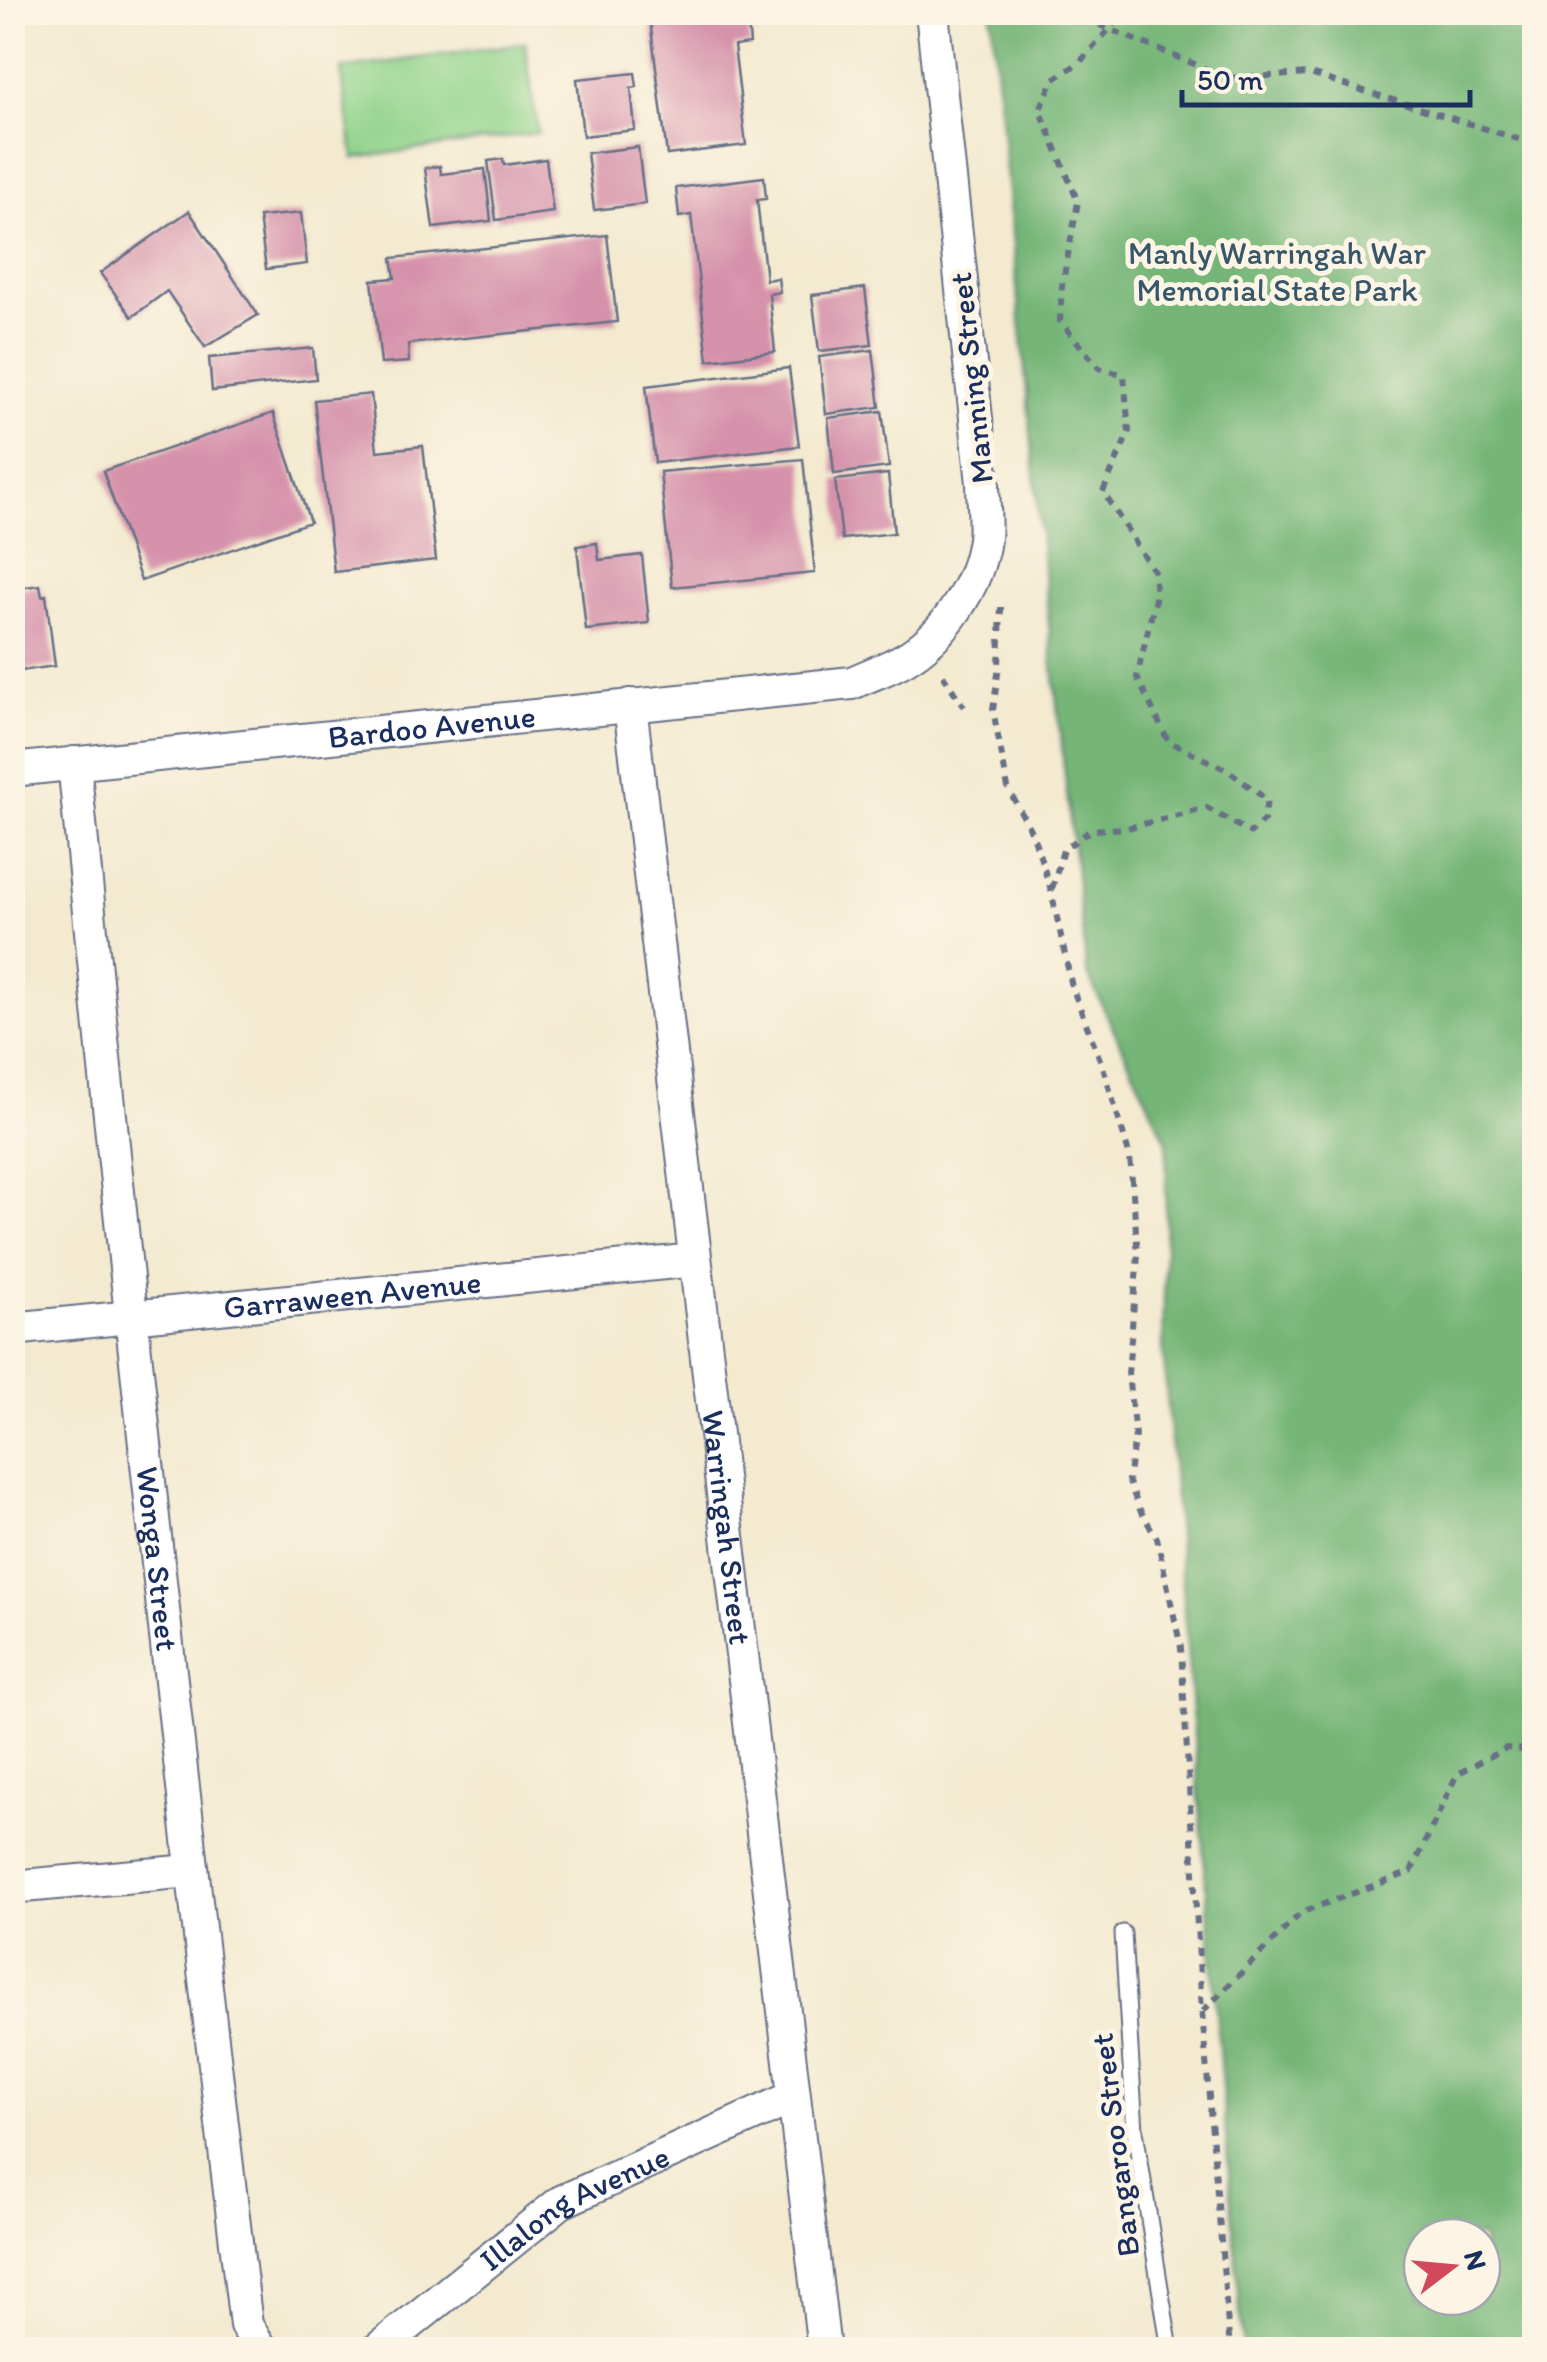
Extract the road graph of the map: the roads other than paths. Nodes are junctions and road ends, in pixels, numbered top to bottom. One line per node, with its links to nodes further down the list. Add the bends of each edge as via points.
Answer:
1 (932, 12): 2 (street, Manning Street, via 984,540 970,584 949,617 905,659)
2 (852, 683): 3 (street, Bardoo Avenue)
3 (630, 706): 4 (street, Bardoo Avenue); 6 (street, Warringah Street)
4 (74, 764): 5 (street, Bardoo Avenue); 7 (street, Wonga Street)
5 (12, 770)
6 (695, 1260): 7 (street, Garraween Avenue); 12 (street, Warringah Street)
7 (129, 1317): 8 (street, Garraween Avenue); 9 (street, Wonga Street)
8 (12, 1329)
9 (191, 1871): 10 (street); 13 (street, Wonga Street, via 246,2325)
10 (12, 1887)
11 (1123, 1933): 16 (lane, Bangaroo Street, via 1135,2132)
12 (794, 2096): 14 (street, Illalong Avenue, via 561,2202); 15 (street, Warringah Street)
13 (262, 2350)
14 (377, 2350)
15 (824, 2350)
16 (1170, 2350)

